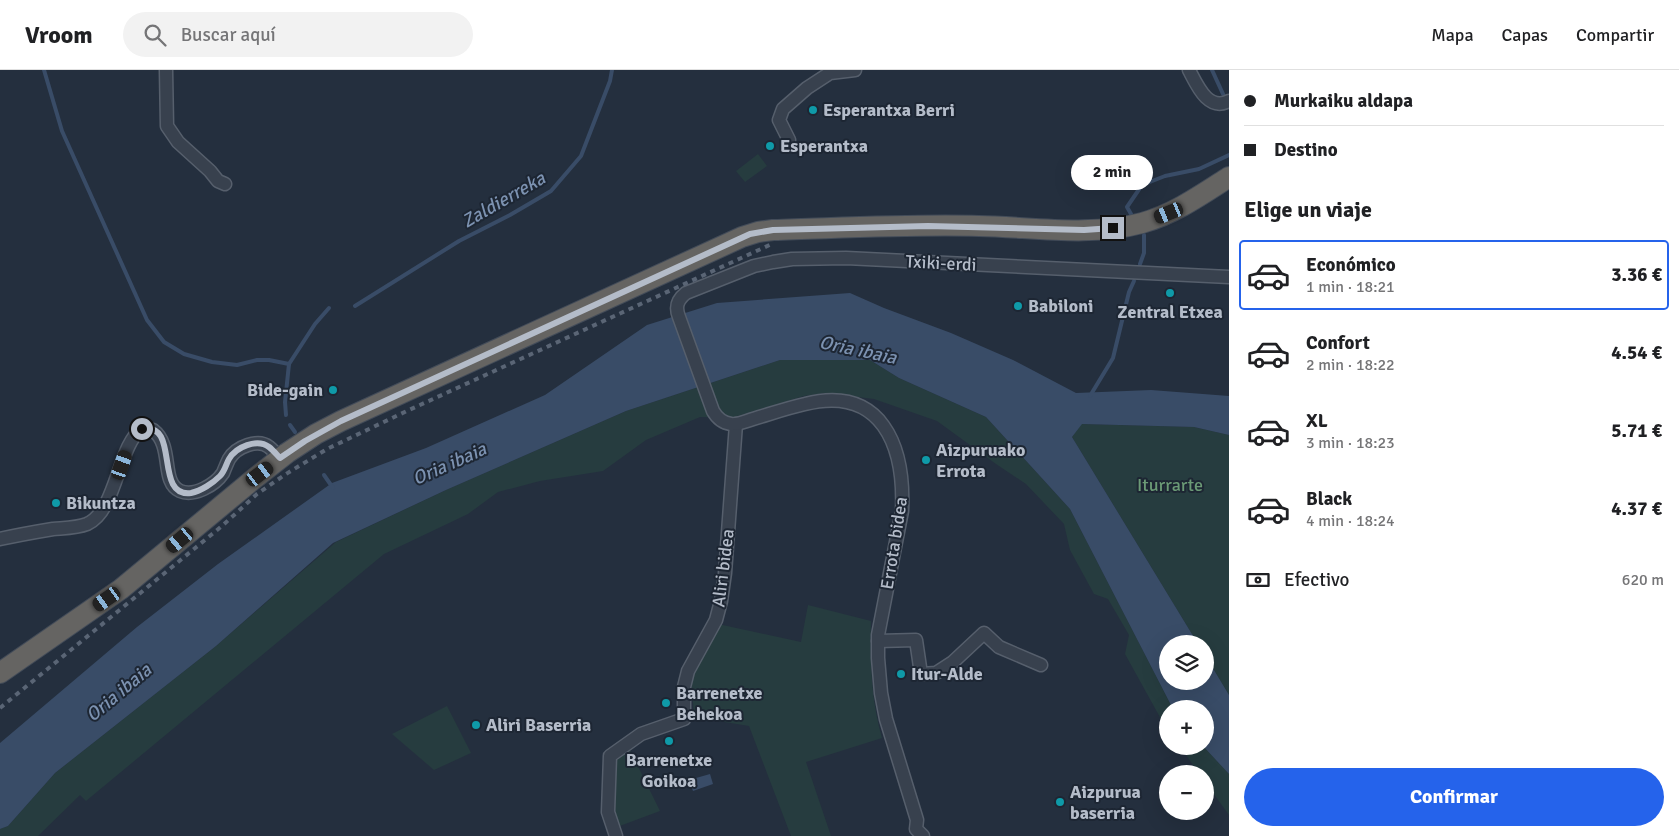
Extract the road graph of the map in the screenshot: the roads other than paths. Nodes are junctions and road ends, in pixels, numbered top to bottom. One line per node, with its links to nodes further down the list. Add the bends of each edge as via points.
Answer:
1 (166, 70): 7 (street, via 167,126 178,142)
2 (855, 70): 5 (street, via 830,73 783,109 779,120)
3 (1189, 70): 4 (street, via 1200,92 1211,102 1223,104)
4 (1229, 101)
5 (789, 140)
6 (1229, 177): 10 (highway, via 1169,213 1142,223 1113,228 928,226 773,230 750,234 341,421)
7 (225, 184)
8 (1229, 276): 9 (street, Txiki-erdi, via 846,258 792,259 754,266 686,293 677,305 713,411 722,421)
9 (736, 424): 13 (street, Errota bidea, via 825,400 848,402 870,412 884,426 895,446 902,511); 18 (street, Aliri bidea, via 725,574 716,620 688,671 684,687 684,719 641,734 610,756 608,812)
10 (280, 458): 11 (street, via 269,446 249,445 233,455 216,481 185,493 176,489 170,480 162,440 154,430 142,429 131,443 96,519 82,526); 12 (highway, via 134,578)
11 (0, 539)
12 (71, 623): 14 (highway); 16 (highway)
13 (878, 641): 15 (street, via 916,640 921,674 936,673 953,662 984,633 999,647); 17 (street, Errota bidea, via 886,719 917,820)
14 (0, 661)
15 (1041, 666)
16 (0, 673)
17 (916, 834)
18 (616, 836)

